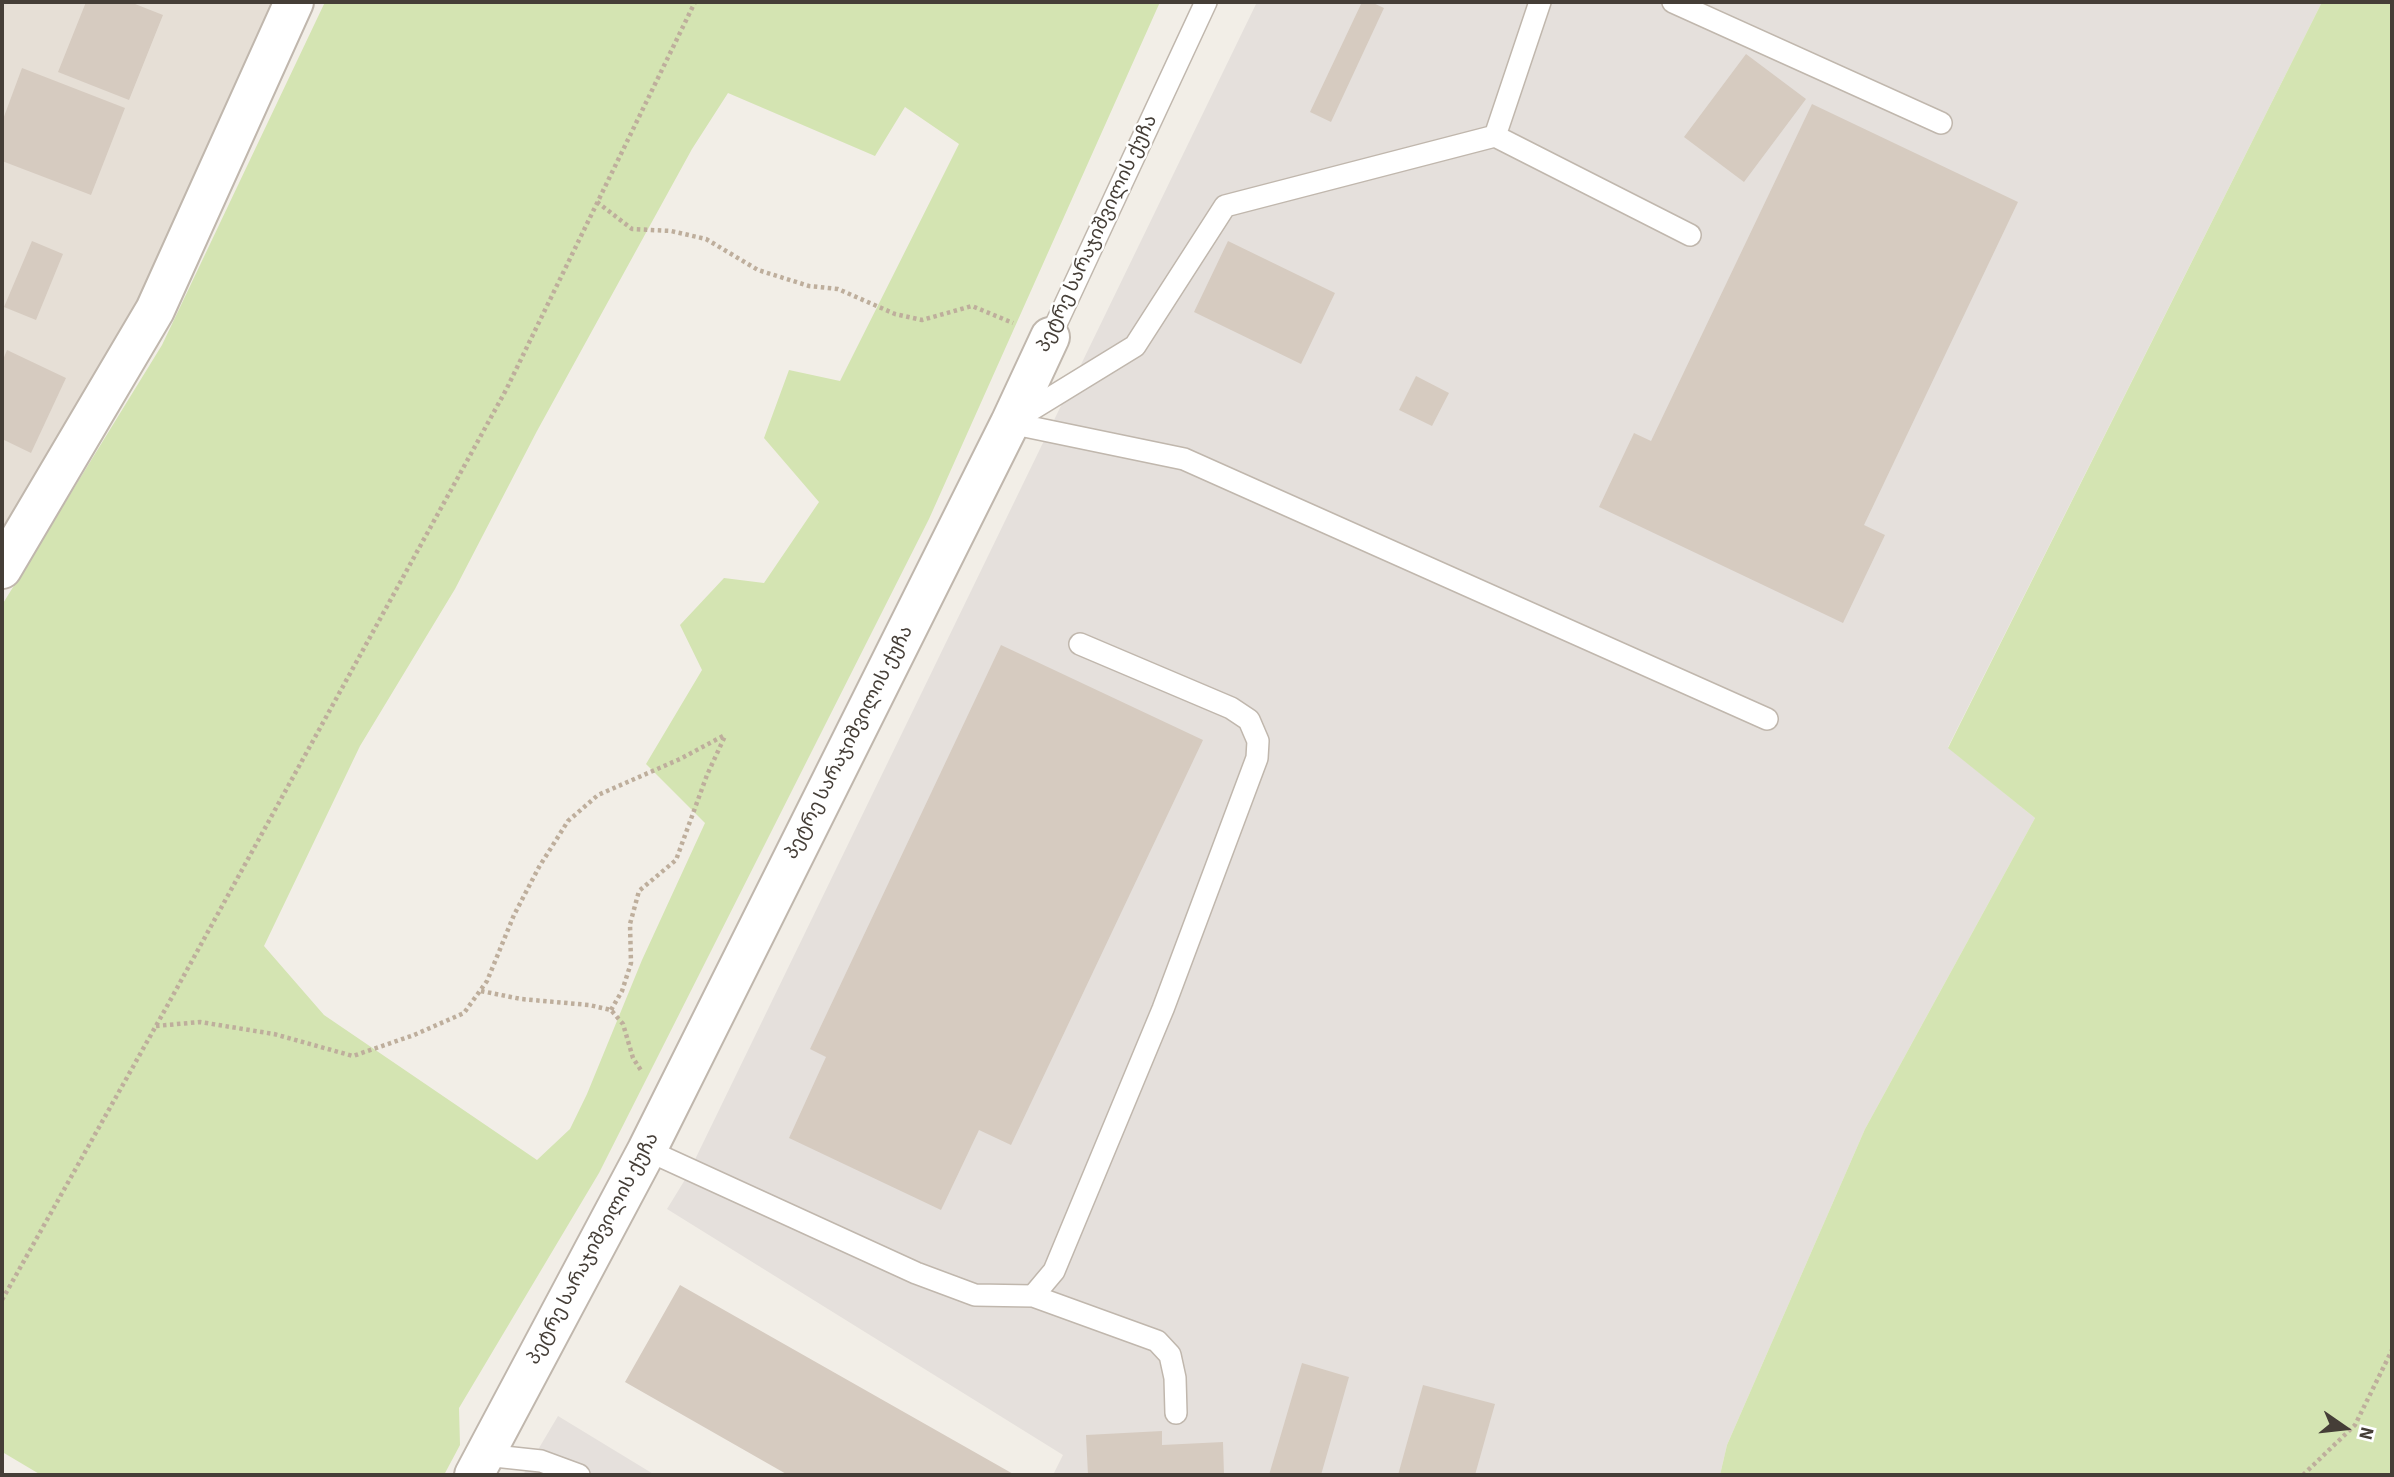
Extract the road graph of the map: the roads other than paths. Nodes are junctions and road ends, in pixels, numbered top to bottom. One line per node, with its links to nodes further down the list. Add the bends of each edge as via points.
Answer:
1 (294, 2): 10 (street, via 155,310)
2 (1206, 2): 8 (lane, პეტრე სარაჯიშვილის ქუჩა)
3 (1540, 2): 6 (lane)
4 (1673, 2): 5 (lane)
5 (1941, 123)
6 (1495, 136): 7 (lane); 9 (lane, via 1225,206 1135,346)
7 (1690, 235)
8 (1050, 337): 9 (street, პეტრე სარაჯიშვილის ქუჩა)
9 (1010, 423): 12 (lane, via 1184,459); 13 (street, პეტრე სარაჯიშვილის ქუჩა)
10 (2, 569)
11 (1080, 644): 14 (lane, via 1231,708 1249,720 1258,741 1257,758 1163,1009 1054,1271)
12 (1767, 719)
13 (647, 1150): 14 (lane, via 916,1273 975,1295); 16 (street, პეტრე სარაჯიშვილის ქუჩა)
14 (1033, 1296): 15 (lane, via 1157,1341 1170,1355)
15 (1176, 1413)
16 (480, 1465): 17 (lane, via 541,1461)
17 (579, 1475)

